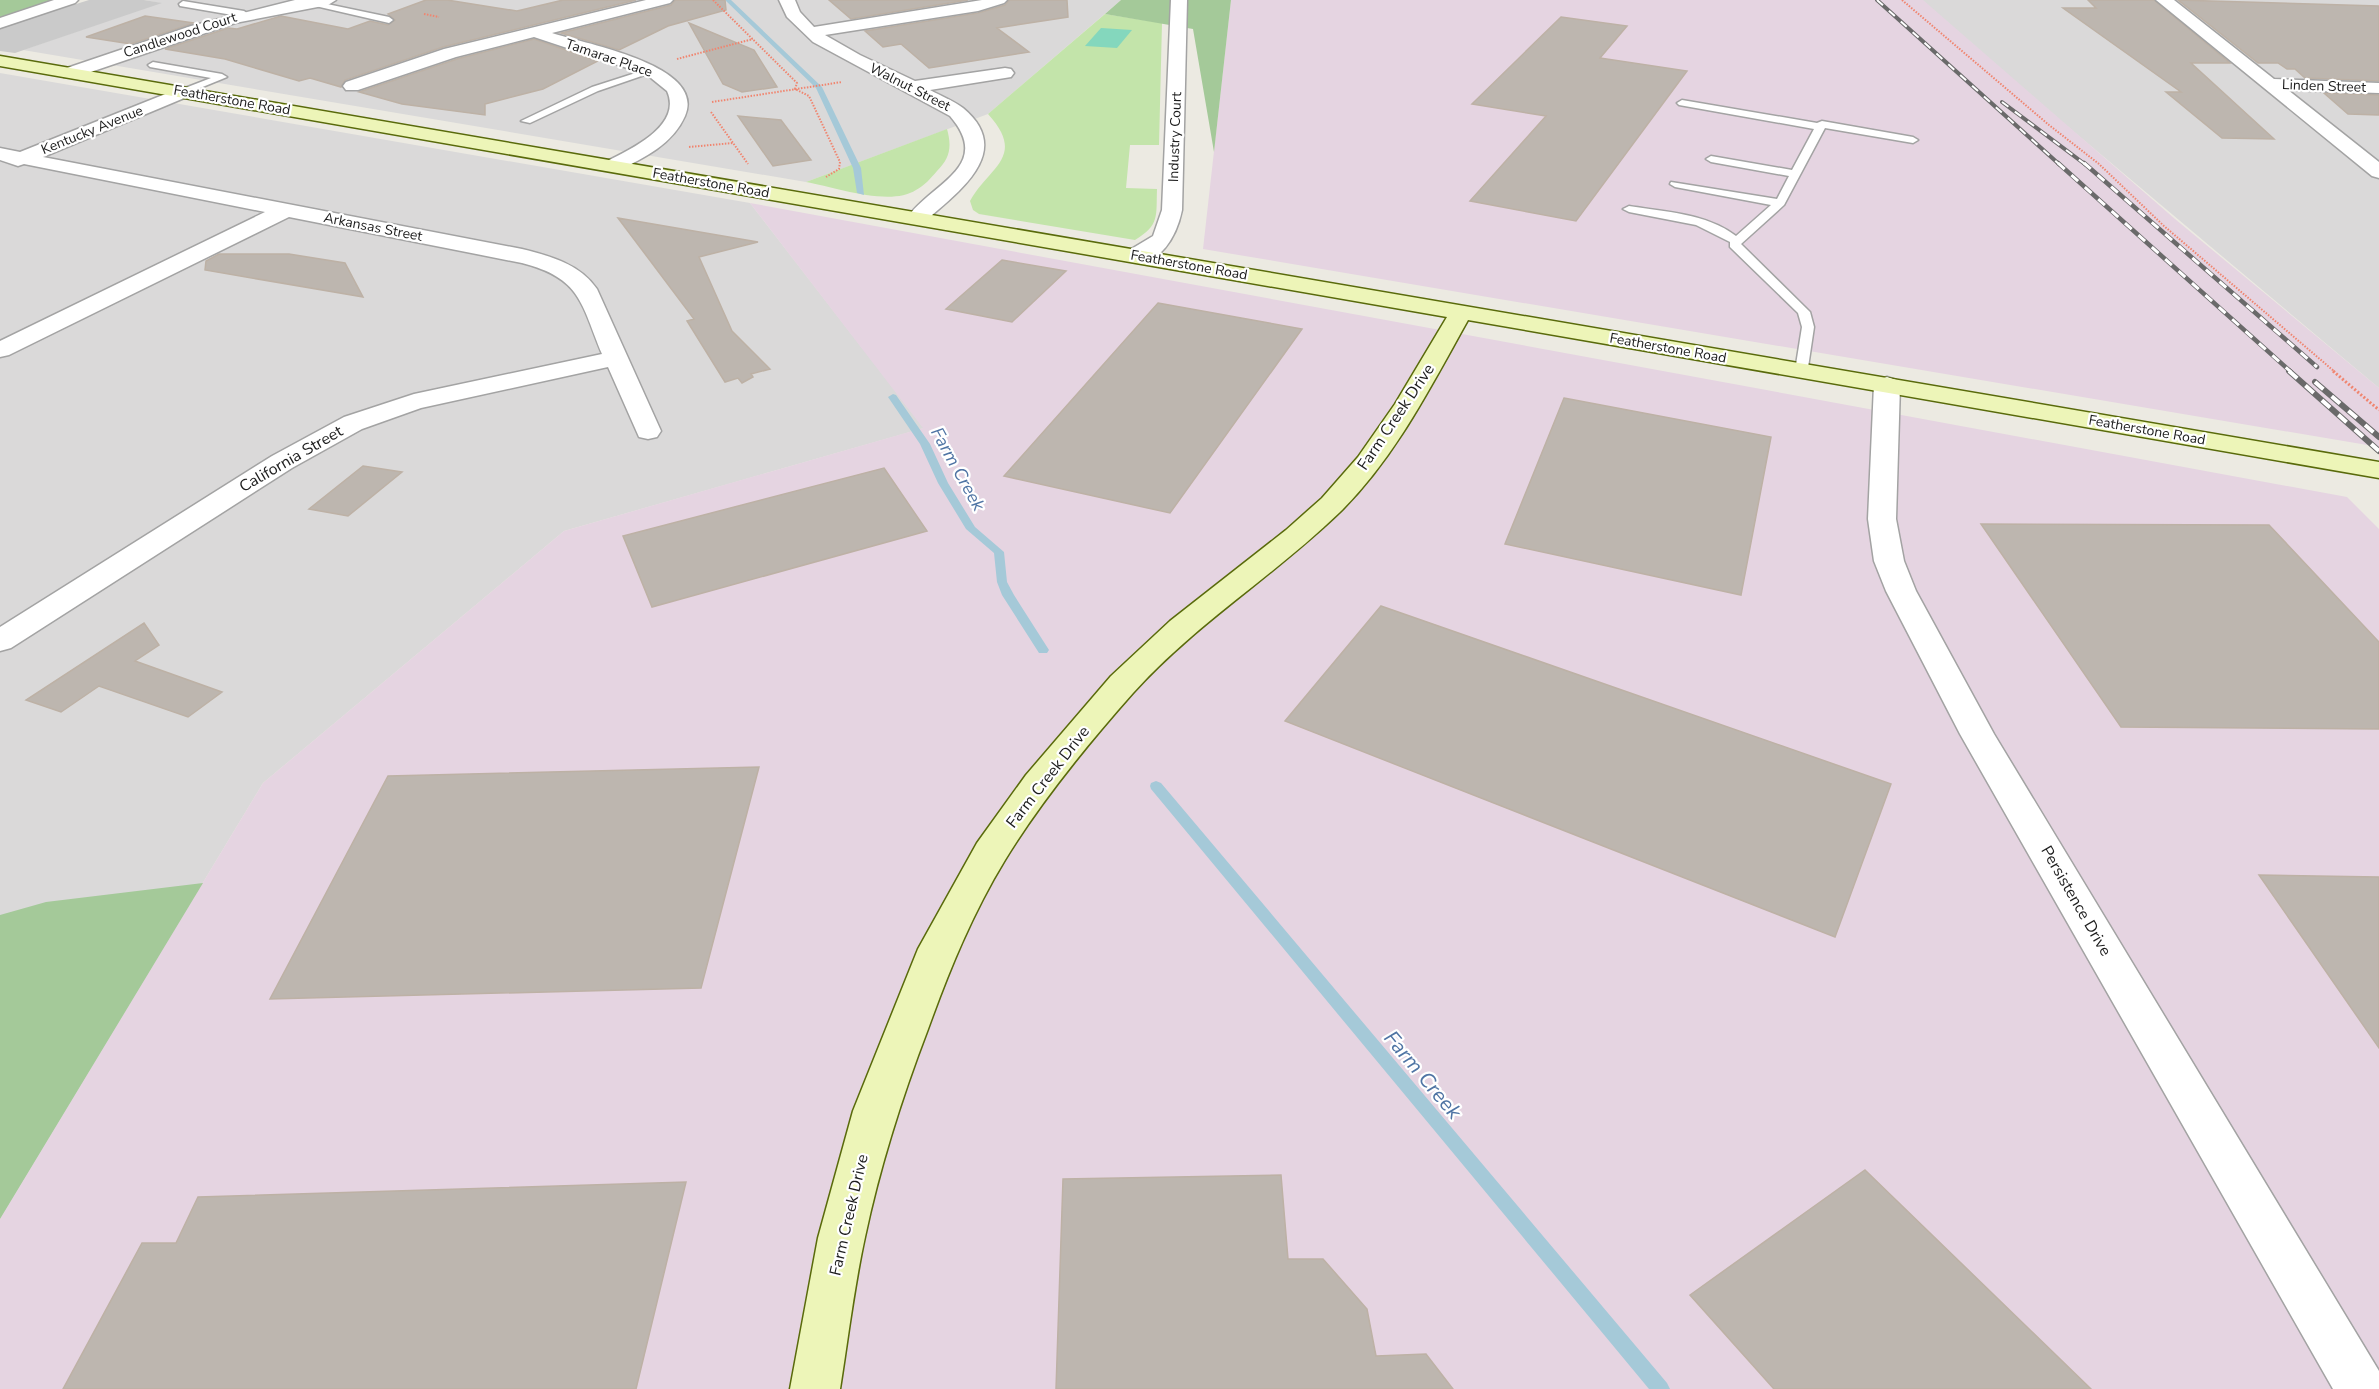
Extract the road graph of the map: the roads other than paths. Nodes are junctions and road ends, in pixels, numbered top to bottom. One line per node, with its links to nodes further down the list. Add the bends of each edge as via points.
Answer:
1 (70, 0): 11 (street)
2 (665, 0): 12 (street, Tamarac Place)
3 (787, 0): 13 (street, Walnut Street, via 796,19)
4 (999, 0): 13 (street)
5 (1179, 0): 40 (street, Industry Court, via 1172,210 1166,237 1158,246)
6 (2164, 0): 19 (street)
7 (320, 1): 9 (street, Candlewood Court); 10 (lane)
8 (183, 4): 9 (lane)
9 (244, 14): 17 (street, Candlewood Court)
10 (389, 20)
11 (0, 23)
12 (535, 32): 16 (street, Tamarac Place); 20 (street, Tamarac Place, via 419,62)
13 (812, 32): 21 (street, Walnut Street)
14 (0, 61): 17 (street, Featherstone Road)
15 (153, 65): 23 (lane, via 222,77)
16 (651, 70): 25 (lane, via 594,89); 30 (street, Tamarac Place, via 679,95 676,118 653,143)
17 (70, 73): 23 (street, Featherstone Road)
18 (1005, 73): 21 (street)
19 (2268, 84): 22 (street, Linden Street); 32 (street)
20 (352, 86)
21 (913, 87): 38 (street, Walnut Street, via 968,122 977,145 966,171)
22 (2379, 88)
23 (183, 92): 28 (street, Kentucky Avenue); 30 (street, Featherstone Road)
24 (1682, 103): 26 (lane)
25 (526, 121)
26 (1820, 127): 27 (lane, via 1822,124); 33 (lane)
27 (1913, 140)
28 (11, 156): 31 (street, Kentucky Avenue); 37 (street, Arkansas Street)
29 (1711, 159): 33 (lane)
30 (612, 166): 38 (street, Featherstone Road)
31 (0, 167)
32 (2379, 172)
33 (1795, 174): 35 (lane)
34 (1675, 184): 35 (lane)
35 (1780, 203): 39 (lane)
36 (1629, 209): 39 (lane, via 1702,223 1727,233)
37 (286, 210): 42 (street); 43 (street, Arkansas Street, via 555,265 586,289)
38 (917, 218): 40 (street, Featherstone Road)
39 (1737, 242): 44 (lane, via 1734,244 1804,312 1808,327)
40 (1136, 256): 41 (street, Featherstone Road)
41 (1461, 312): 44 (street, Featherstone Road); 49 (street, Farm Creek Drive, via 1408,404 1368,463 1332,504 1181,628 1123,684 1038,784 990,853 938,949 875,1112 841,1238)
42 (0, 350)
43 (616, 358): 46 (street, Arkansas Street); 48 (street, California Street, via 414,402 353,423 282,462)
44 (1802, 371): 45 (street, Featherstone Road)
45 (1887, 385): 47 (street, Featherstone Road); 50 (street, Persistence Drive, via 1882,519 1889,561 1901,591 1977,734)
46 (648, 431)
47 (2379, 470)
48 (0, 641)
49 (815, 1389)
50 (2361, 1389)

